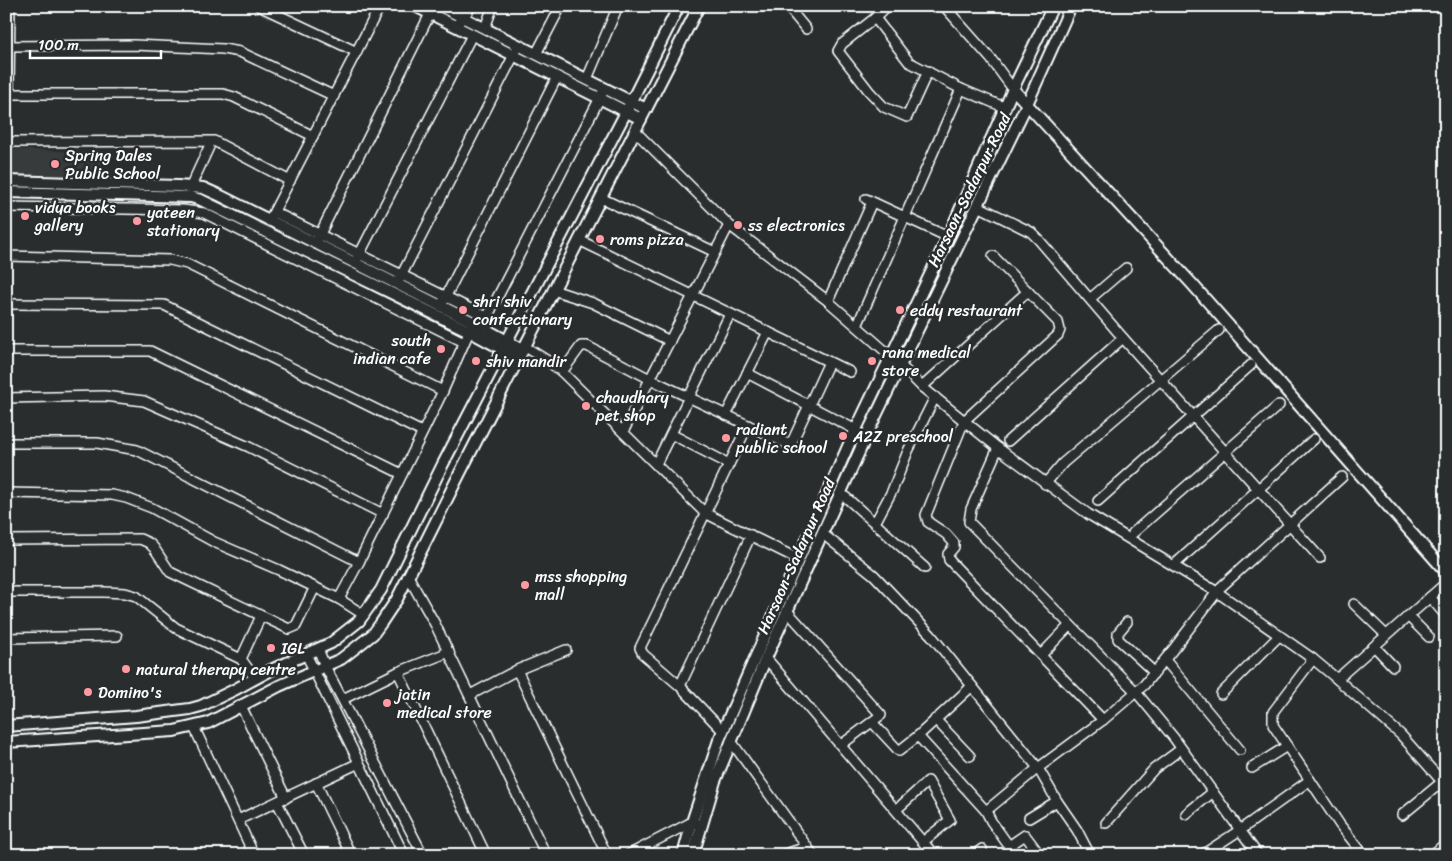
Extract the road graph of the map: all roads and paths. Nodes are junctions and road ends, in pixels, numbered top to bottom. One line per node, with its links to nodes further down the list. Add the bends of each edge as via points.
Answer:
1 (10, 6): 26 (street)
2 (259, 6): 27 (street)
3 (369, 6): 17 (street)
4 (415, 6): 19 (street)
5 (440, 6): 18 (street)
6 (457, 6): 18 (street)
7 (492, 6): 22 (street)
8 (561, 6): 28 (street)
9 (618, 6): 32 (street)
10 (679, 6): 39 (street)
11 (699, 6): 41 (street)
12 (787, 6): 23 (street)
13 (887, 6): 20 (street)
14 (944, 6): 35 (street)
15 (1053, 6): 35 (street, Harsaon-Sadarpur Road)
16 (1072, 6): 40 (street, Harsaon-Sadarpur Road)
17 (379, 8): 27 (street)
18 (467, 12): 21 (street); 22 (street)
19 (430, 14): 21 (street); 60 (street)
20 (875, 18): 30 (street, via 909,62); 30 (street, via 842,44 838,51 884,107 907,117)
21 (455, 26): 24 (street)
22 (485, 28): 25 (street)
23 (806, 29)
24 (472, 35): 29 (street); 65 (street)
25 (519, 45): 28 (street); 29 (street)
26 (8, 46): 36 (street); 37 (street, via 134,45 223,49 240,52)
27 (357, 52): 37 (street)
28 (536, 54): 32 (street)
29 (513, 56): 31 (street); 67 (street)
30 (928, 71): 34 (street)
31 (557, 78): 38 (street); 73 (street)
32 (587, 79): 33 (street)
33 (605, 88): 38 (street); 39 (street)
34 (961, 89): 42 (street); 57 (street)
35 (1014, 89): 40 (street); 42 (street, Harsaon-Sadarpur Road)
36 (8, 94): 46 (street, via 223,94)
37 (334, 96): 46 (street)
38 (599, 98): 43 (street); 76 (street)
39 (632, 101): 41 (street); 43 (street)
40 (1027, 104): 54 (street, Harsaon-Sadarpur Road); 138 (street, via 1193,285)
41 (646, 108): 44 (street)
42 (1006, 108): 59 (street, Harsaon-Sadarpur Road)
43 (626, 112): 44 (street); 84 (street)
44 (641, 119): 45 (street)
45 (635, 131): 53 (street); 58 (street)
46 (313, 136): 50 (street)
47 (6, 142): 50 (street, via 214,141)
48 (210, 147): 51 (street)
49 (6, 181): 51 (street)
50 (290, 181): 56 (street)
51 (191, 186): 56 (street)
52 (6, 192): 78 (street, via 202,200)
53 (601, 198): 61 (street); 62 (street)
54 (978, 206): 71 (street, via 1031,232); 90 (street, Harsaon-Sadarpur Road)
55 (6, 207): 83 (street, via 204,213)
56 (272, 216): 60 (street)
57 (904, 217): 59 (street); 72 (street, via 869,201); 77 (street)
58 (729, 225): 62 (street); 72 (street)
59 (948, 237): 87 (street, Harsaon-Sadarpur Road)
60 (318, 239): 65 (street)
61 (579, 240): 68 (street); 70 (street)
62 (715, 252): 70 (street)
63 (6, 256): 97 (street, via 170,260 187,264)
64 (993, 256): 69 (street)
65 (357, 259): 67 (street)
66 (1126, 268): 71 (street)
67 (400, 280): 73 (street)
68 (554, 290): 82 (street, via 593,303); 85 (street)
69 (1028, 291): 96 (street); 105 (street, via 1058,322 1060,330)
70 (693, 296): 75 (street); 82 (street)
71 (1091, 298): 81 (street)
72 (828, 301): 77 (street)
73 (443, 302): 76 (street); 78 (street)
74 (6, 304): 108 (street, via 164,305)
75 (730, 314): 80 (street); 98 (street)
76 (487, 317): 78 (street)
77 (857, 326): 87 (street)
78 (476, 329): 83 (street); 84 (street)
79 (1219, 330): 95 (street)
80 (768, 332): 88 (street); 93 (street)
81 (1122, 338): 95 (street); 112 (street)
82 (670, 341): 94 (street)
83 (464, 342): 97 (street)
84 (505, 345): 85 (street); 148 (street, via 381,590)
85 (522, 351): 91 (street, via 548,361); 139 (street)
86 (6, 352): 118 (street, via 150,351)
87 (892, 357): 90 (street); 107 (street, Harsaon-Sadarpur Road)
88 (829, 362): 92 (street); 102 (street)
89 (1251, 365): 104 (street)
90 (900, 366): 96 (street); 123 (street, Harsaon-Sadarpur Road)
91 (562, 372): 94 (street, via 584,345); 109 (street)
92 (850, 372)
93 (747, 373): 102 (street); 103 (street)
94 (650, 379): 98 (street); 109 (street)
95 (1161, 380): 104 (street); 120 (street, via 1063,463)
96 (922, 387): 99 (street)
97 (443, 391): 108 (street)
98 (689, 397): 103 (street); 110 (street)
99 (935, 397): 105 (street); 127 (street)
100 (6, 398): 126 (street, via 104,396 144,401 249,447)
101 (1279, 404): 115 (street)
102 (808, 405): 106 (street, via 790,444); 107 (street)
103 (726, 415): 106 (street)
104 (1193, 416): 115 (street); 124 (street)
105 (964, 421): 114 (street); 164 (street, via 926,515 928,522 954,543 948,554 950,560)
106 (748, 425): 117 (street)
107 (856, 430): 134 (street, Harsaon-Sadarpur Road)
108 (422, 432): 118 (street)
109 (623, 432): 116 (street)
110 (671, 434): 116 (street); 117 (street)
111 (1314, 439): 121 (street)
112 (1008, 441)
113 (6, 444): 135 (street, via 97,442 137,450)
114 (998, 448): 120 (street); 153 (street, via 971,509 969,522)
115 (1225, 452): 121 (street); 129 (street)
116 (656, 464): 125 (street)
117 (729, 464): 125 (street)
118 (402, 474): 126 (street)
119 (1342, 477): 128 (street)
120 (1045, 484): 136 (street, via 1088,514)
121 (1258, 489): 128 (street); 136 (street)
122 (6, 493): 141 (street, via 126,498)
123 (840, 493): 127 (street); 130 (street, Harsaon-Sadarpur Road)
124 (1098, 501)
125 (705, 513): 131 (street); 177 (street, via 640,646 643,654)
126 (383, 514): 135 (street)
127 (875, 523): 137 (street)
128 (1291, 525): 133 (street); 142 (street)
129 (1133, 533)
130 (823, 534): 147 (street, Harsaon-Sadarpur Road); 178 (street, via 874,575 931,635)
131 (751, 535): 134 (street); 177 (street)
132 (6, 540): 149 (street, via 140,539 154,548 170,572)
133 (1320, 558)
134 (798, 559): 189 (street, Harsaon-Sadarpur Road)
135 (359, 562): 145 (street)
136 (1174, 565): 142 (street)
137 (926, 568)
138 (1446, 572)
139 (408, 576): 162 (street); 169 (street, via 373,634 341,659)
140 (1446, 583): 144 (street)
141 (315, 588): 145 (street); 149 (street, via 295,628 289,629)
142 (1219, 590): 156 (street); 168 (street)
143 (6, 592): 166 (street, via 125,593 136,596 176,628)
144 (1430, 597): 150 (street); 151 (street)
145 (339, 599): 148 (street)
146 (1354, 604): 154 (street)
147 (788, 612): 165 (street, Harsaon-Sadarpur Road); 186 (street, via 881,715)
148 (364, 614): 160 (street, via 332,643)
149 (261, 616): 166 (street)
150 (1408, 616): 154 (street); 158 (street)
151 (1446, 616)
152 (1126, 622): 174 (street, via 1118,633 1118,639)
153 (1070, 625): 164 (street); 179 (street)
154 (1386, 635): 159 (street)
155 (117, 636): 157 (street)
156 (1279, 636): 167 (street); 180 (street)
157 (6, 638)
158 (1429, 638)
159 (1374, 646): 170 (street); 176 (street)
160 (318, 649): 163 (street); 169 (street)
161 (566, 650): 172 (street)
162 (448, 652): 173 (street); 181 (street)
163 (306, 654): 171 (street); 175 (street)
164 (1041, 655): 185 (street)
165 (766, 658): 192 (street, Harsaon-Sadarpur Road); 193 (street)
166 (241, 659): 175 (street)
167 (1313, 659): 176 (street); 194 (street, via 1273,712 1273,725)
168 (1165, 660): 174 (street); 196 (street)
169 (325, 666): 171 (street); 182 (street)
170 (1393, 666)
171 (313, 670): 183 (street); 198 (street)
172 (517, 670): 181 (street); 228 (street)
173 (398, 672): 182 (street); 226 (street)
174 (1155, 673): 179 (street)
175 (255, 678): 187 (street, via 190,709)
176 (1337, 678): 203 (street, via 1401,735)
177 (680, 686): 189 (street)
178 (972, 686): 184 (street); 199 (street)
179 (1136, 692): 185 (street); 195 (street)
180 (1221, 694)
181 (470, 695): 227 (street)
182 (342, 699): 225 (street)
183 (241, 706): 188 (street); 205 (street)
184 (935, 720): 190 (street); 197 (street)
185 (1103, 720): 199 (street)
186 (872, 722): 190 (street, via 899,751); 193 (street)
187 (6, 726)
188 (194, 727): 191 (street); 213 (street)
189 (723, 731): 215 (street, Harsaon-Sadarpur Road)
190 (918, 736): 209 (street)
191 (6, 742)
192 (731, 742): 215 (street, Harsaon-Sadarpur Road); 219 (street)
193 (841, 745): 208 (street)
194 (1287, 746): 200 (street); 201 (street)
195 (1181, 748): 204 (street); 214 (street, via 1154,769)
196 (1240, 750)
197 (970, 756)
198 (359, 763): 202 (street); 224 (street)
199 (1038, 768): 206 (street); 209 (street)
200 (1252, 768)
201 (1310, 780): 216 (street); 220 (street)
202 (316, 783): 205 (street); 223 (street)
203 (1444, 784): 211 (street)
204 (1213, 792): 210 (street); 216 (street)
205 (286, 798): 207 (street)
206 (1058, 801): 212 (street); 236 (street)
207 (277, 802): 213 (street); 222 (street)
208 (896, 810): 217 (street); 217 (street, via 928,781 950,820)
209 (986, 811): 235 (street, via 1009,846 1025,835)
210 (1186, 814)
211 (1402, 815)
212 (1029, 818)
213 (238, 820): 221 (street)
214 (1106, 823)
215 (697, 824): 229 (street); 230 (street, Harsaon-Sadarpur Road); 231 (street, Harsaon-Sadarpur Road)
216 (1240, 830): 237 (street); 238 (street)
217 (924, 841): 234 (street)
218 (1446, 843): 239 (street)
219 (807, 847): 232 (street); 233 (street)
220 (1361, 854)
221 (254, 855)
222 (304, 855)
223 (351, 855)
224 (404, 855)
225 (423, 855)
226 (486, 855)
227 (546, 855)
228 (608, 855)
229 (628, 855)
230 (683, 855)
231 (693, 855)
232 (782, 855)
233 (813, 855)
234 (934, 855)
235 (1040, 855)
236 (1090, 855)
237 (1202, 855)
238 (1258, 855)
239 (1432, 855)

